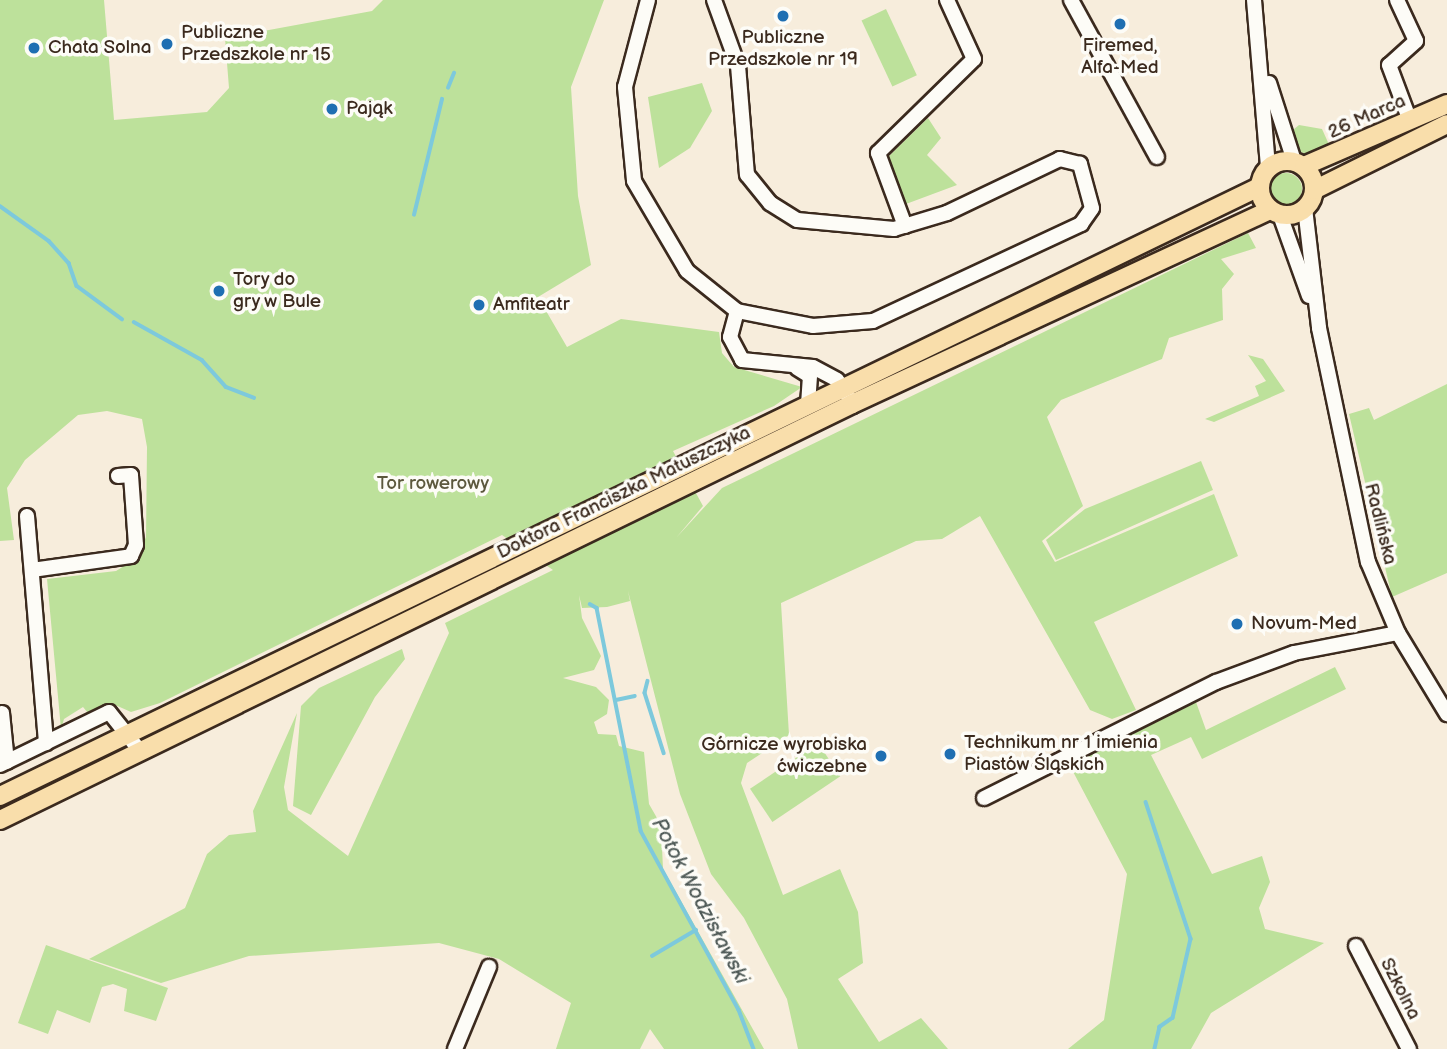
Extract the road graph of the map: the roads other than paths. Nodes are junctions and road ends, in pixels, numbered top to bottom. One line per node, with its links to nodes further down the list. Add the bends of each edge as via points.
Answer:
1 (648, 0): 19 (street, via 625,87 630,168 687,271)
2 (714, 0): 18 (street, via 738,66 752,187 797,220 878,231)
3 (947, 0): 18 (street, via 974,59 878,153)
4 (1071, 0): 11 (street)
5 (1254, 0): 7 (street)
6 (1396, 0): 9 (street, via 1416,41 1389,65)
7 (1259, 48): 12 (street); 13 (street)
8 (1447, 104): 9 (main road, 26 Marca)
9 (1410, 121): 12 (main road, 26 Marca)
10 (1447, 124): 15 (main road)
11 (1157, 157)
12 (1299, 164): 13 (main road); 15 (main road)
13 (1268, 168): 14 (main road)
14 (1259, 187): 17 (main road); 22 (main road, Doktora Franciszka Matuszczyka)
15 (1314, 190): 16 (main road)
16 (1306, 208): 17 (main road); 20 (street, Radlińska)
17 (1275, 213): 20 (street, Radlińska); 24 (main road, Doktora Franciszka Matuszczyka)
18 (905, 226): 19 (street, via 947,213 1060,159 1080,164 1092,208 1081,224 873,321 813,326)
19 (737, 311): 21 (street, via 730,337 742,359)
20 (1319, 328): 28 (street, Radlińska, via 1368,562)
21 (792, 366): 22 (street, via 813,367); 23 (street, via 810,376)
22 (842, 387): 23 (main road, Doktora Franciszka Matuszczyka); 24 (street)
23 (808, 402): 31 (main road, Doktora Franciszka Matuszczyka)
24 (852, 404): 33 (main road, Doktora Franciszka Matuszczyka)
25 (118, 476): 27 (street, via 131,475 136,545 131,556)
26 (27, 516): 27 (street)
27 (32, 570): 32 (street)
28 (1398, 633): 30 (street, Radlińska); 36 (street, via 1294,653 1216,682)
29 (2, 713): 34 (street)
30 (1447, 714)
31 (131, 731): 32 (street, via 109,712); 33 (street); 35 (main road, Doktora Franciszka Matuszczyka)
32 (46, 743): 34 (street)
33 (140, 751): 37 (main road, Doktora Franciszka Matuszczyka)
34 (3, 764)
35 (0, 796)
36 (984, 798)
37 (0, 820)
38 (1356, 946): 41 (street, Szkolna)
39 (489, 967): 40 (street)
40 (455, 1049)
41 (1409, 1049)

